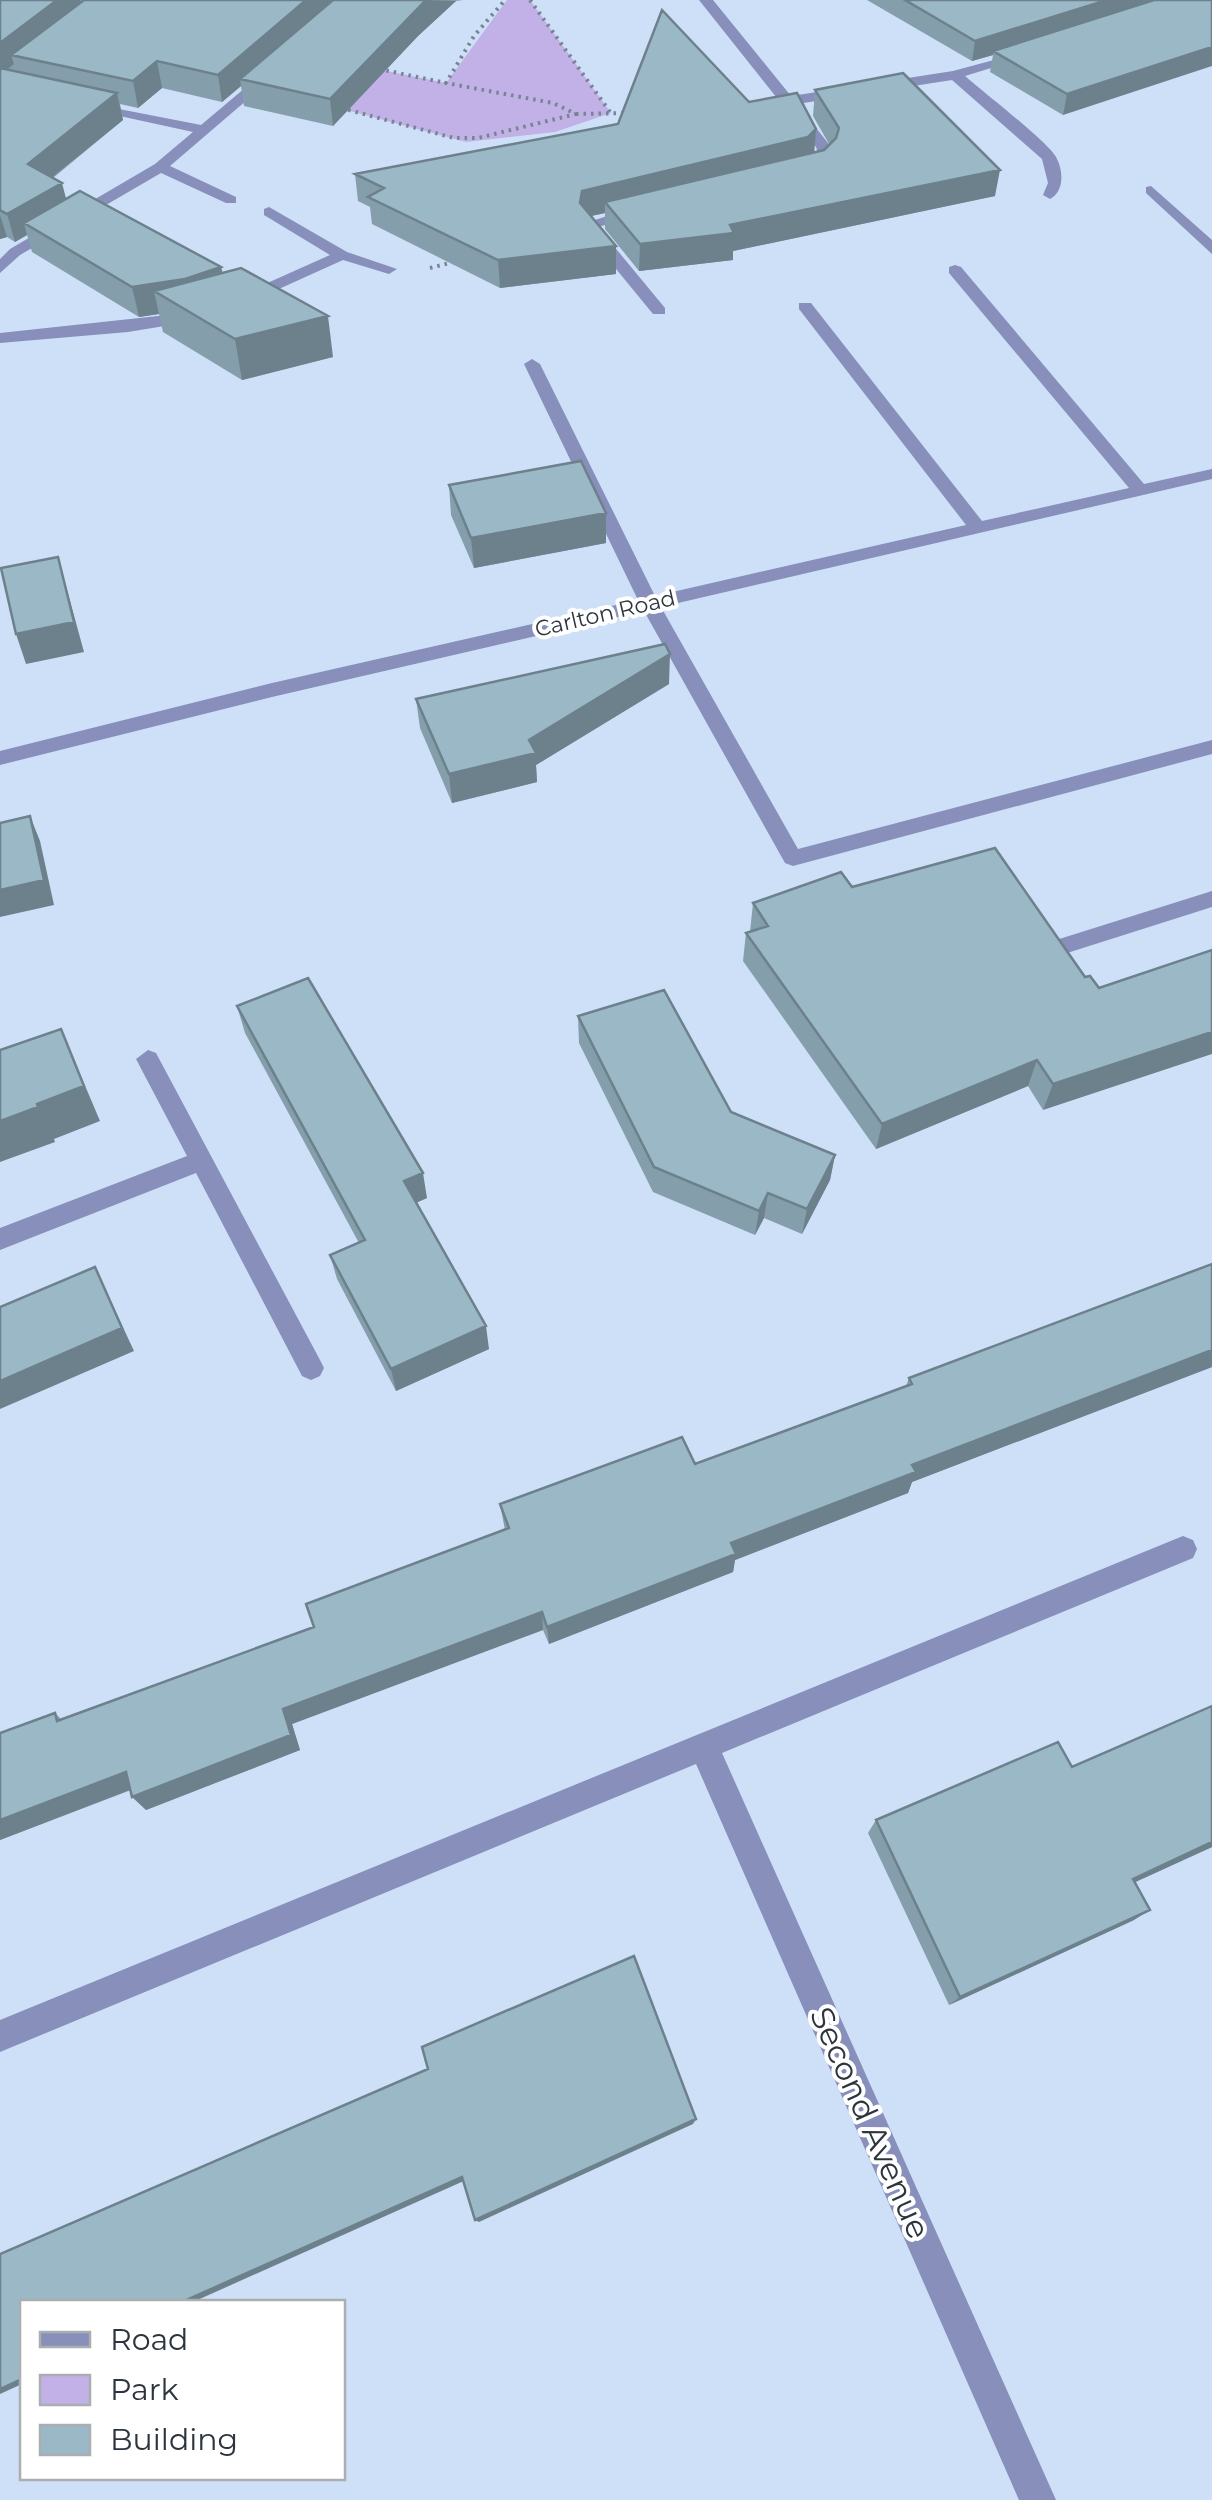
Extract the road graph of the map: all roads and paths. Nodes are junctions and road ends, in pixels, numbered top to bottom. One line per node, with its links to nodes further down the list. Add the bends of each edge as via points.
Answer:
1 (504, 0): 8 (path)
2 (530, 0): 14 (path)
3 (706, 0): 10 (street)
4 (1047, 46): 7 (street)
5 (282, 64): 9 (street)
6 (375, 69): 8 (path)
7 (955, 75): 10 (street); 19 (street, via 1049,157 1055,183)
8 (446, 84): 13 (path, via 553,103)
9 (256, 86): 13 (path, via 454,138); 15 (street)
10 (788, 101): 17 (street, via 826,156)
11 (75, 102): 15 (street)
12 (646, 113): 14 (path)
13 (576, 114): 14 (path)
14 (611, 114)
15 (206, 130): 16 (street)
16 (160, 167): 20 (street); 26 (street)
17 (795, 174)
18 (1151, 190): 23 (street)
19 (1050, 195)
20 (231, 200)
21 (653, 207): 32 (street, via 588,225)
22 (269, 212): 24 (street)
23 (1212, 248)
24 (342, 255): 27 (street); 29 (street)
25 (470, 258): 27 (path)
26 (0, 268)
27 (390, 270)
28 (955, 270): 36 (street)
29 (231, 304)
30 (804, 306): 37 (street)
31 (212, 310): 33 (street, via 128,327)
32 (660, 311)
33 (0, 338)
34 (532, 364): 38 (street)
35 (1212, 474): 36 (street, Carlton Road)
36 (1139, 489): 37 (street, Carlton Road)
37 (978, 529): 38 (street, Carlton Road)
38 (649, 603): 39 (street, via 793,858); 40 (street, Carlton Road)
39 (1212, 747)
40 (0, 758)
41 (1212, 899): 42 (street)
42 (1064, 946)
43 (148, 1059): 44 (street)
44 (202, 1160): 45 (street); 46 (street)
45 (0, 1240)
46 (312, 1368)
47 (1182, 1549): 48 (street)
48 (703, 1746): 49 (street); 50 (street, Second Avenue)
49 (0, 2036)
50 (1038, 2500)

